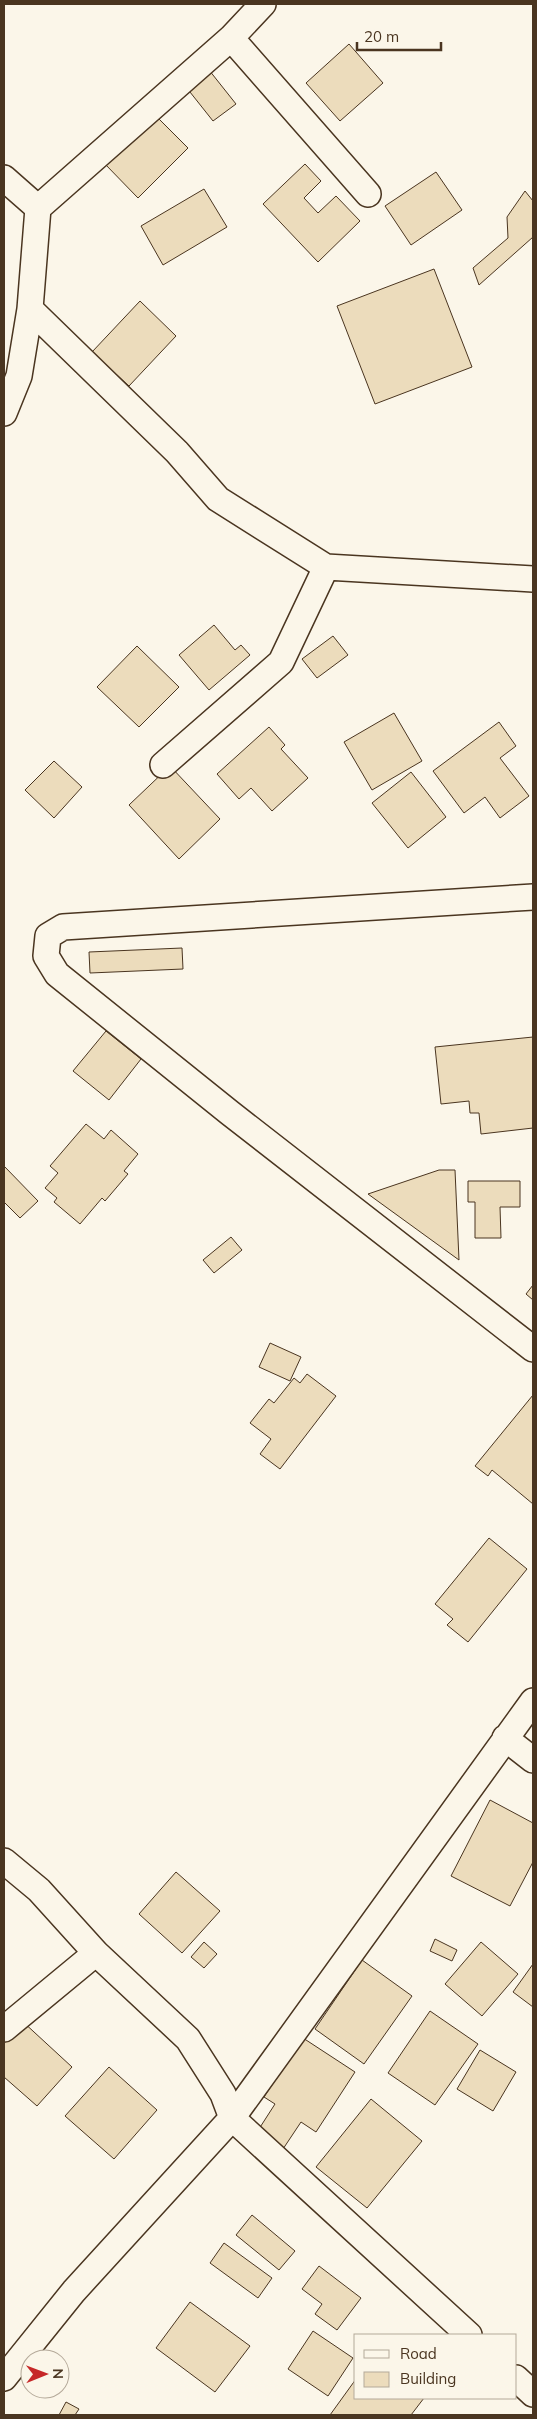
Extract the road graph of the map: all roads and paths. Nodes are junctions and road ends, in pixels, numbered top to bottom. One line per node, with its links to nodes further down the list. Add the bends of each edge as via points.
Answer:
1 (263, 4): 2 (street)
2 (231, 38): 4 (street); 5 (street)
3 (4, 178): 5 (street)
4 (368, 194)
5 (38, 208): 6 (street)
6 (30, 309): 7 (street, via 18,376); 8 (street, via 177,452 218,499)
7 (4, 413)
8 (326, 567): 9 (street); 10 (street, via 282,662)
9 (533, 579)
10 (163, 765)
11 (533, 897): 12 (street, via 63,927 48,936 46,956 57,974)
12 (533, 1349)
13 (533, 1701): 14 (street)
14 (506, 1738): 15 (street); 19 (street)
15 (533, 1760)
16 (4, 1861): 17 (street, via 39,1890)
17 (96, 1953): 18 (street); 19 (street, via 188,2039 223,2094)
18 (4, 2029)
19 (232, 2118): 20 (street); 21 (street, via 74,2291)
20 (468, 2334)
21 (4, 2378)
22 (517, 2379): 23 (street)
23 (533, 2394)
24 (533, 2407): 25 (street)
25 (529, 2415)

